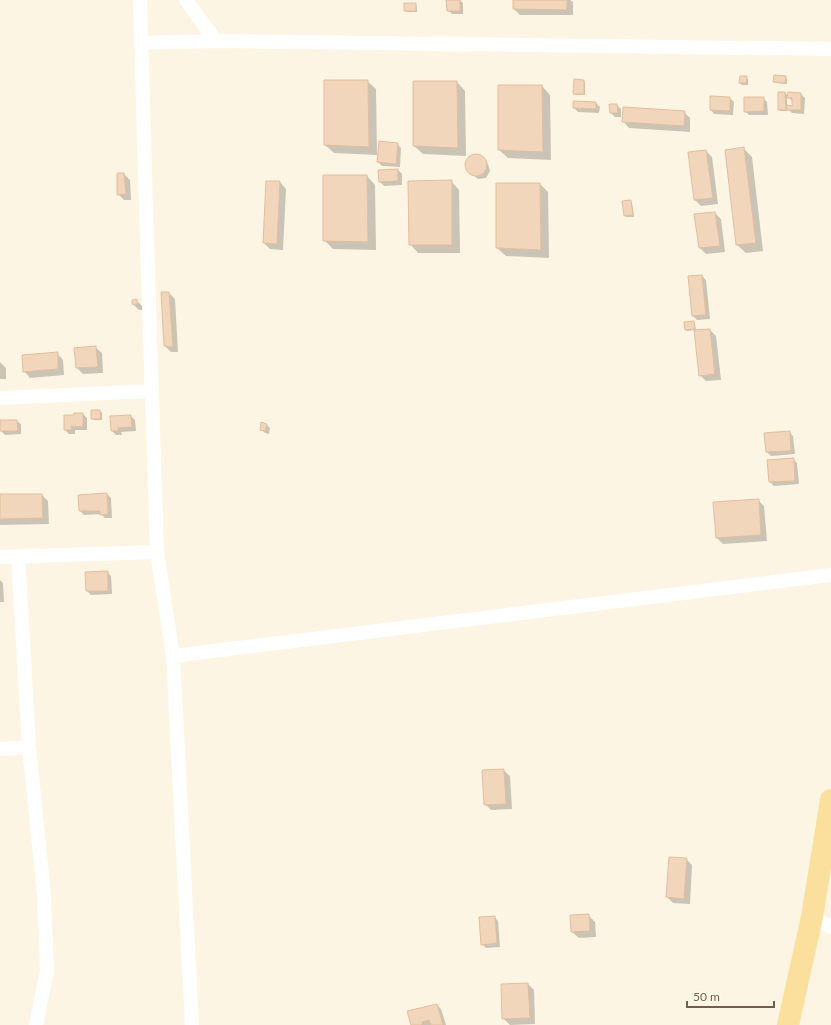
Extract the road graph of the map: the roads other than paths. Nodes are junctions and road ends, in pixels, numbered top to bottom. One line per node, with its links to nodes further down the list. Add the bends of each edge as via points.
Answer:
1 (140, 0): 4 (street)
2 (186, 0): 3 (street)
3 (216, 41): 4 (street); 5 (street)
4 (142, 43): 6 (street)
5 (831, 49)
6 (152, 390): 7 (street); 8 (street)
7 (0, 398)
8 (157, 552): 9 (street); 12 (street)
9 (18, 556): 10 (street); 13 (street)
10 (0, 557)
11 (831, 575): 12 (street)
12 (173, 656): 20 (street)
13 (29, 746): 14 (street); 19 (street, via 44,895 47,971)
14 (0, 749)
15 (831, 800): 16 (main road)
16 (826, 865): 17 (main road)
17 (812, 917): 18 (street); 21 (main road)
18 (831, 927)
19 (36, 1025)
20 (192, 1025)
21 (788, 1025)

